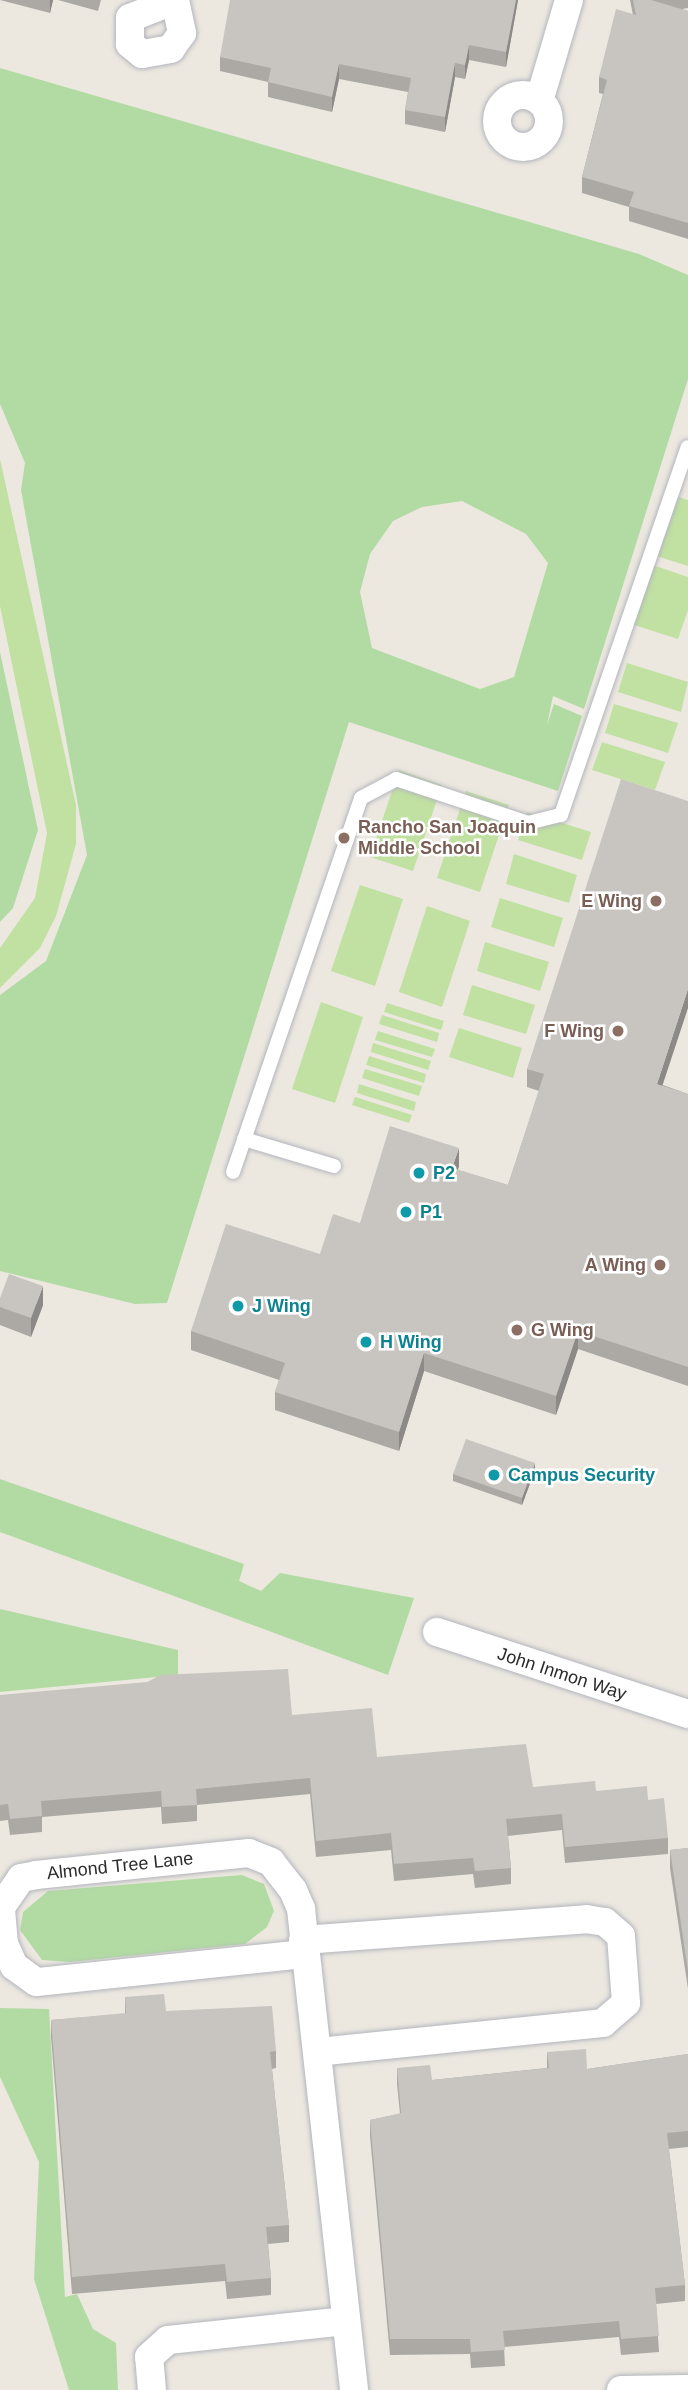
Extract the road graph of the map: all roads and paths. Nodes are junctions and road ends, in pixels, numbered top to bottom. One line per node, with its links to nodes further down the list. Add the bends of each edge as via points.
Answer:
1 (569, 0): 2 (street)
2 (540, 98)
3 (688, 447): 4 (lane, via 561,815 528,823 396,779 368,790)
4 (244, 1139): 5 (lane); 6 (lane)
5 (334, 1166)
6 (233, 1172)
7 (436, 1632): 8 (street, John Inmon Way)
8 (688, 1714)
9 (304, 1947): 9 (street, Almond Tree Lane, via 293,1890 271,1863 249,1853 21,1878 1,1908 4,1944 14,1966 36,1982); 10 (street, Almond Tree Lane); 10 (street, Almond Tree Lane, via 586,1919 605,1922 621,1936 626,2003 603,2023)
10 (317, 2052): 11 (street, Almond Tree Lane)
11 (346, 2321): 13 (street, via 168,2340 149,2357); 14 (street, Almond Tree Lane)
12 (688, 2389): 15 (street)
13 (152, 2390)
14 (354, 2390)
15 (621, 2390)

